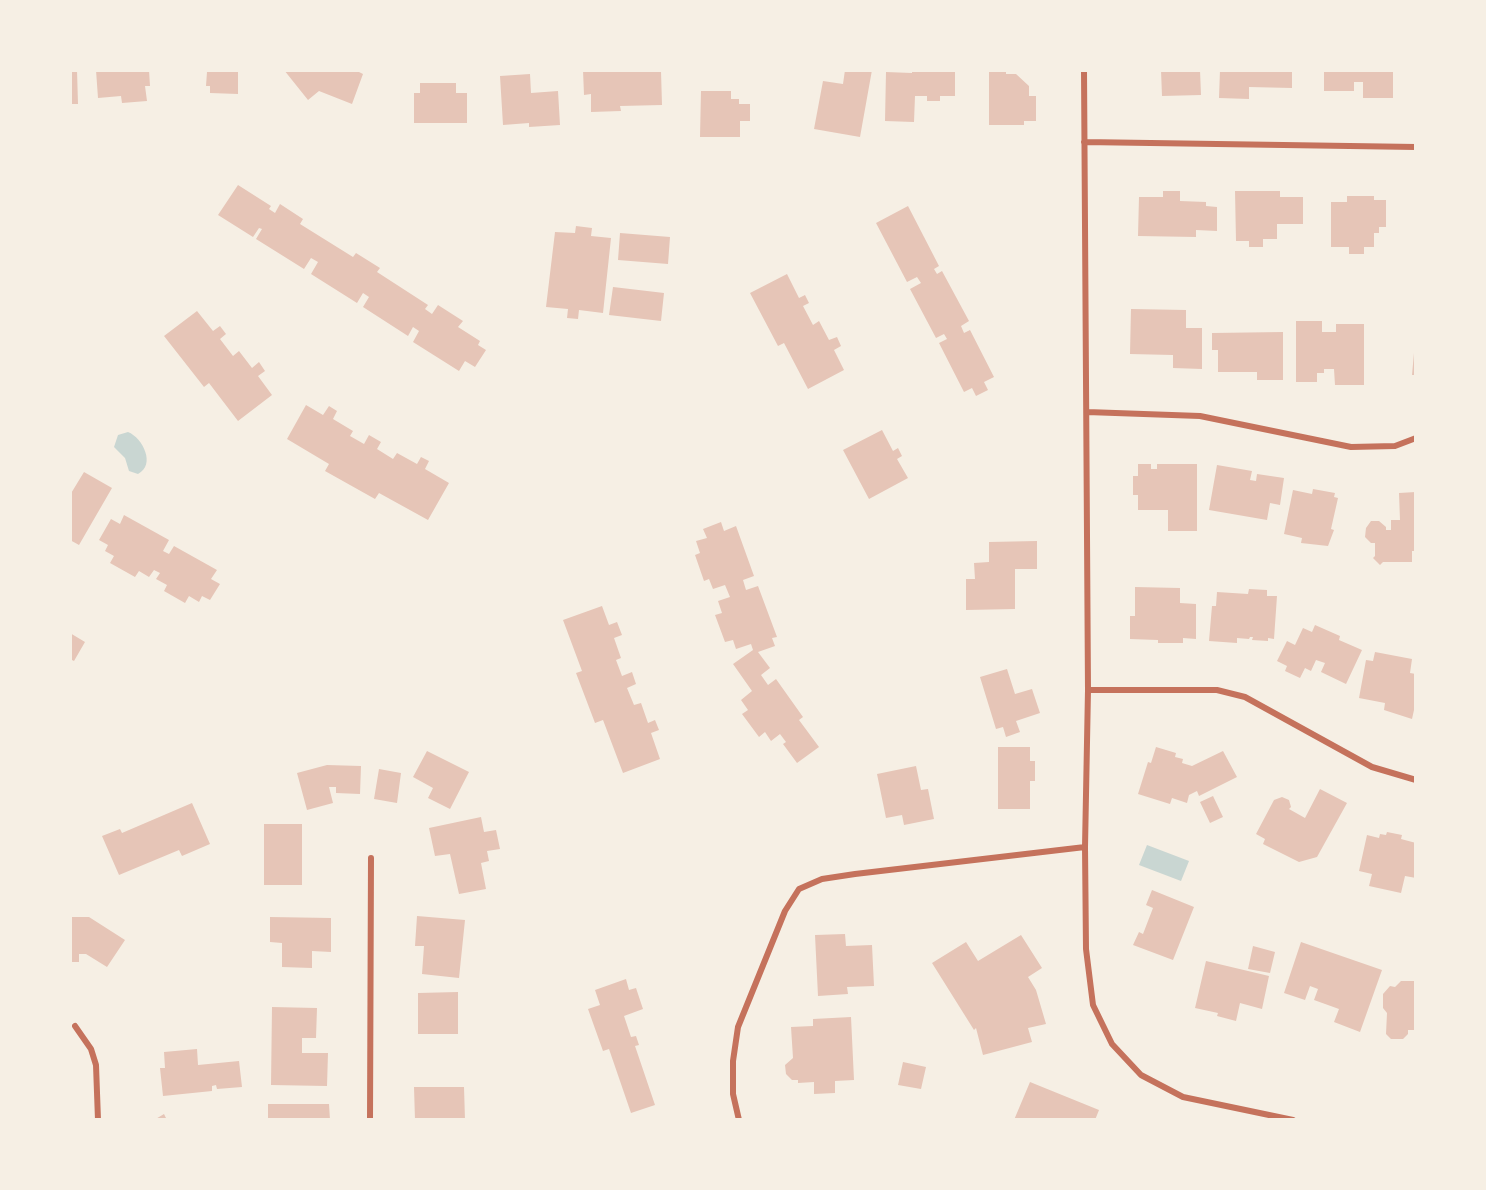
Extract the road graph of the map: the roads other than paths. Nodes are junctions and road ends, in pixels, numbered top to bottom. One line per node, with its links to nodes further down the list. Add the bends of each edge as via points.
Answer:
1 (1084, 70): 2 (street)
2 (1084, 142): 3 (street); 4 (street)
3 (1416, 147)
4 (1087, 412): 5 (street, via 1200,416 1351,447 1395,446); 6 (street)
5 (1416, 438)
6 (1088, 690): 7 (street, via 1217,690 1245,697 1372,767); 8 (street)
7 (1416, 780)
8 (1085, 847): 13 (street, via 855,874 822,879 799,889 784,911 738,1027 732,1094); 14 (street, via 1086,949 1093,1005 1112,1044 1141,1075 1183,1097)
9 (371, 858): 12 (street)
10 (75, 1026): 11 (street, via 91,1049 96,1065)
11 (98, 1119)
12 (370, 1119)
13 (739, 1119)
14 (1293, 1119)

